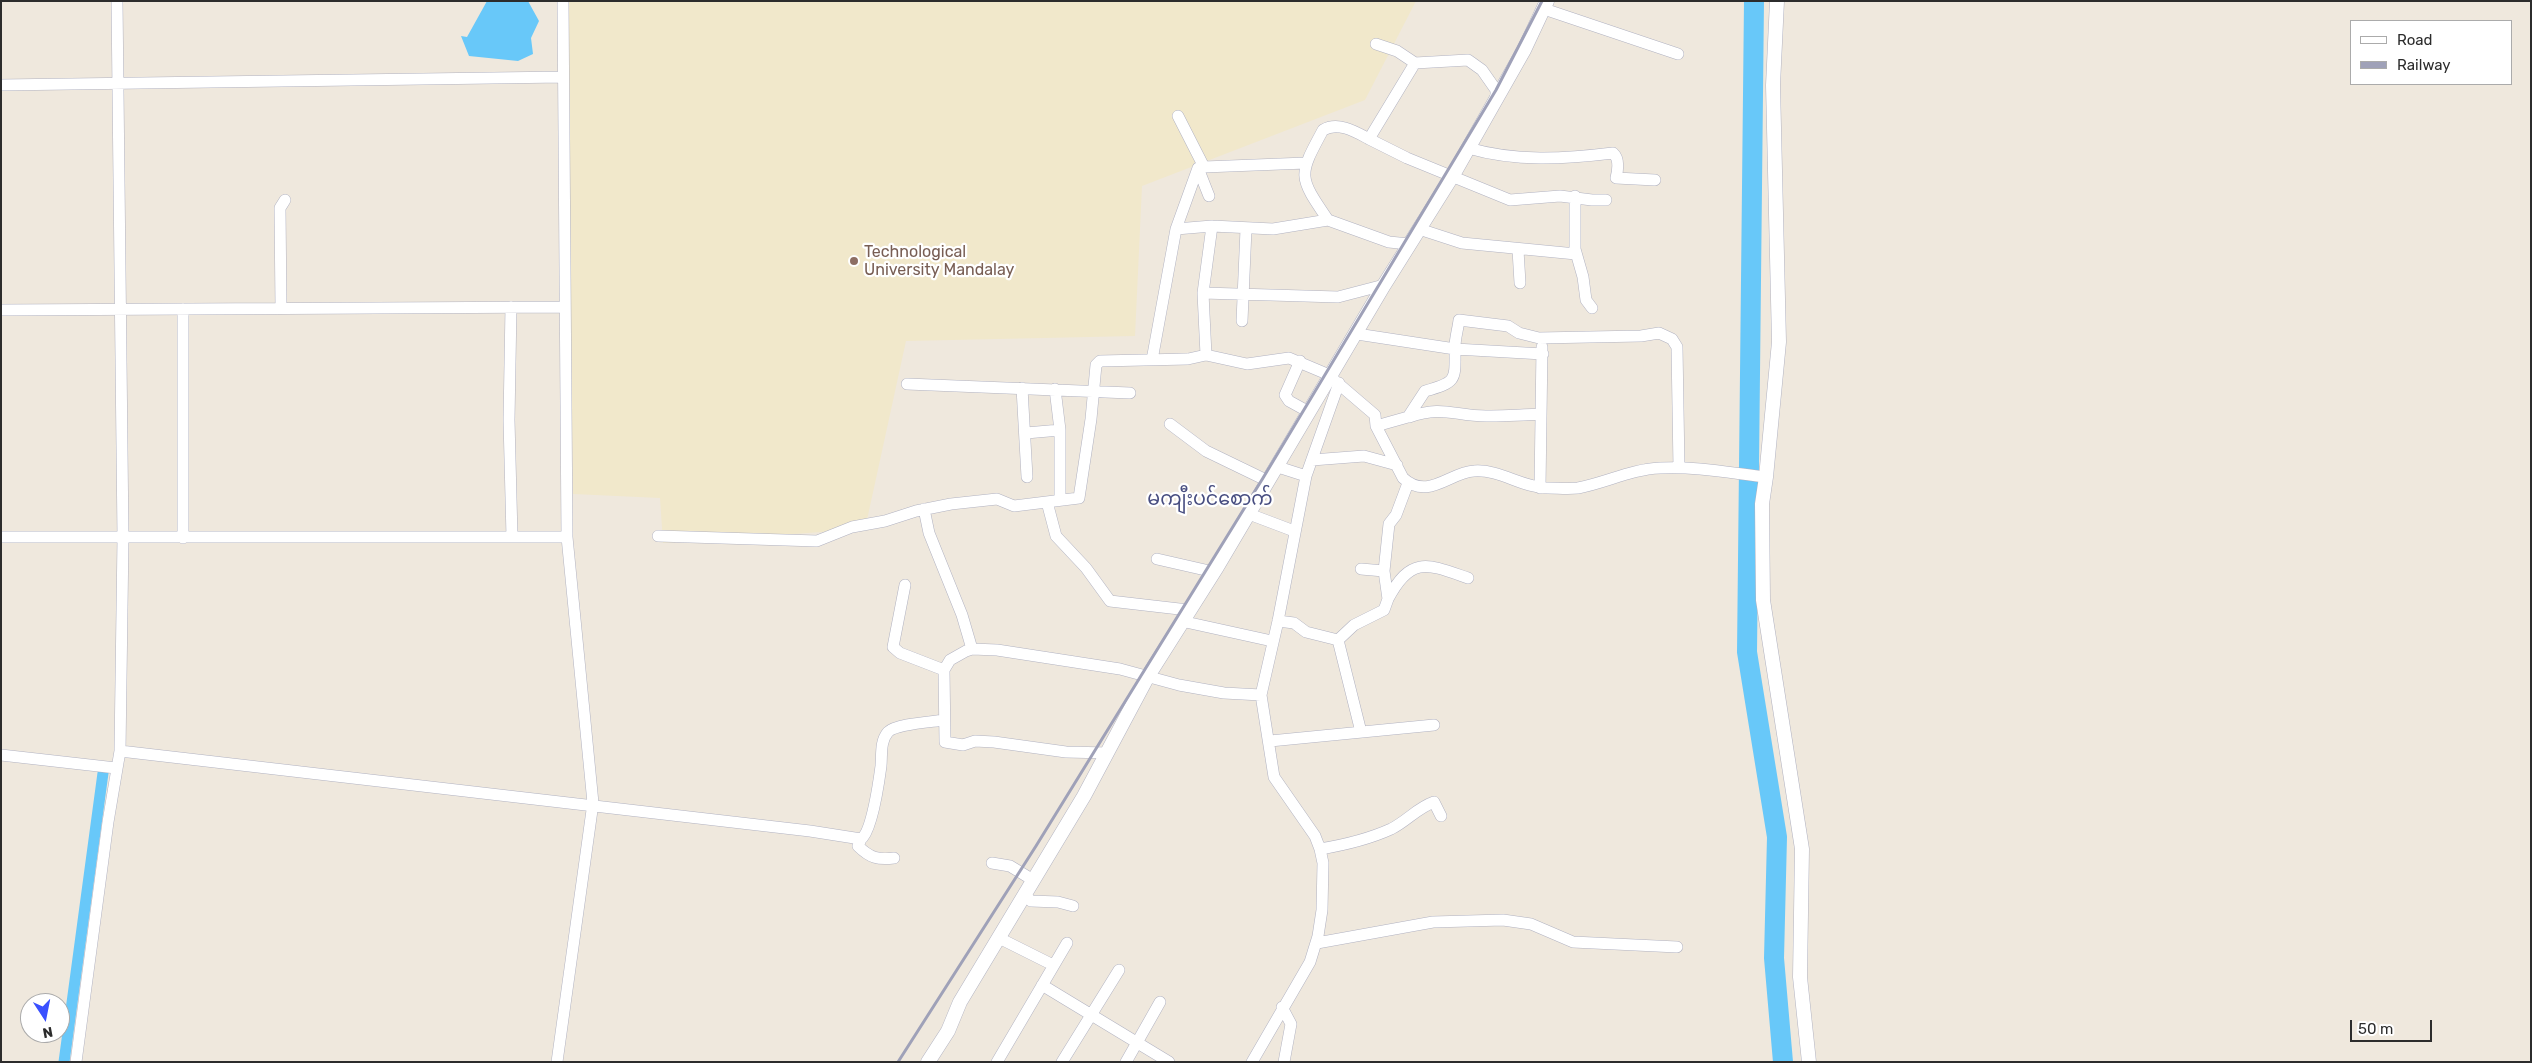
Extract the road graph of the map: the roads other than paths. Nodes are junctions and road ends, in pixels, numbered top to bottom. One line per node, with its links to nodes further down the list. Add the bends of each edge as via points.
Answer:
1 (117, 1): 9 (street)
2 (563, 1): 8 (street)
3 (1777, 1): 68 (street, via 1772,85 1779,342)
4 (1546, 5): 6 (street); 11 (street)
5 (1376, 44): 7 (street)
6 (1678, 54)
7 (1415, 62): 11 (street, via 1468,60 1482,70 1496,90); 13 (street)
8 (563, 77): 9 (street); 36 (street)
9 (118, 83): 10 (street); 39 (street)
10 (1, 85)
11 (1496, 98): 14 (street)
12 (1178, 116): 16 (street)
13 (1369, 139): 15 (street, via 1348,128 1327,127); 17 (street)
14 (1468, 148): 17 (street); 18 (street, via 1513,158 1613,153 1618,169 1616,178)
15 (1306, 163): 16 (street); 23 (street, via 1303,170 1308,188)
16 (1201, 168): 19 (street); 25 (street)
17 (1453, 176): 20 (street, via 1510,200); 27 (street)
18 (1655, 180)
19 (1209, 196)
20 (1575, 196): 22 (street); 30 (street)
21 (285, 200): 37 (street, via 280,208)
22 (1606, 200)
23 (1328, 220): 26 (street, via 1273,229); 28 (street, via 1389,242)
24 (1212, 226): 25 (street); 26 (street); 33 (street)
25 (1176, 229): 48 (street)
26 (1246, 229): 34 (street)
27 (1418, 229): 28 (street); 29 (street, via 1462,243)
28 (1409, 244): 32 (street)
29 (1518, 250): 30 (street); 31 (street)
30 (1576, 254): 38 (street, via 1584,277 1586,300)
31 (1520, 284)
32 (1384, 285): 34 (street, via 1338,296); 43 (street)
33 (1203, 293): 34 (street); 47 (street)
34 (1243, 294): 42 (street)
35 (511, 307): 36 (street); 37 (street); 80 (street)
36 (565, 307): 81 (street)
37 (281, 308): 40 (street)
38 (1592, 308)
39 (122, 309): 40 (street); 41 (street); 82 (street)
40 (184, 309): 83 (street)
41 (1, 310)
42 (1242, 321)
43 (1357, 334): 45 (street); 50 (street)
44 (1539, 338): 45 (street, via 1519,333 1508,326 1459,320); 46 (street); 66 (street, via 1659,333 1672,338 1677,347 1678,362)
45 (1455, 349): 46 (street); 58 (street, via 1457,368 1451,381 1424,391)
46 (1543, 354): 57 (street)
47 (1206, 355): 48 (street); 49 (street, via 1247,364 1283,357)
48 (1152, 360): 54 (street, via 1097,362)
49 (1300, 361): 50 (street); 56 (street, via 1285,395 1289,402)
50 (1335, 380): 56 (street); 60 (street, via 1376,415); 63 (street)
51 (906, 384): 52 (street)
52 (1022, 388): 53 (street); 62 (street)
53 (1055, 389): 54 (street); 61 (street)
54 (1093, 390): 55 (street); 73 (street, via 1080,497)
55 (1130, 392)
56 (1309, 412): 65 (street)
57 (1541, 414): 58 (street, via 1486,416 1443,410); 72 (street)
58 (1408, 417): 60 (street)
59 (1170, 424): 70 (street, via 1206,451)
60 (1376, 426): 64 (street)
61 (1060, 430): 62 (street); 73 (street)
62 (1026, 433): 69 (street)
63 (1312, 460): 64 (street, via 1364,456); 67 (street)
64 (1397, 466): 71 (street)
65 (1278, 467): 67 (street); 70 (street)
66 (1679, 468): 68 (street); 72 (street, via 1658,468 1576,488)
67 (1306, 476): 77 (street)
68 (1761, 476): 136 (street, via 1763,600 1802,849 1800,977)
69 (1028, 477)
70 (1268, 481): 76 (street)
71 (1408, 483): 72 (street, via 1421,487 1439,485 1472,471 1488,472); 86 (street, via 1396,515 1389,524)
72 (1540, 488)
73 (1060, 500): 74 (street)
74 (1047, 502): 75 (street, via 1014,506 997,499); 91 (street, via 1056,536 1086,568 1110,601)
75 (924, 509): 79 (street, via 852,527 817,541); 95 (street, via 929,533)
76 (1249, 514): 77 (street); 87 (street)
77 (1294, 531): 92 (street)
78 (1, 536): 82 (street)
79 (658, 536)
80 (512, 537): 81 (street); 83 (street)
81 (567, 537): 107 (street)
82 (123, 538): 83 (street); 103 (street)
83 (183, 538)
84 (1157, 559): 87 (street)
85 (1361, 569): 86 (street)
86 (1384, 571): 90 (street)
87 (1214, 572): 91 (street)
88 (1468, 578): 90 (street, via 1439,568 1409,570 1397,581)
89 (905, 585): 96 (street, via 894,647 900,653)
90 (1388, 598): 93 (street, via 1384,610 1354,625)
91 (1185, 615): 94 (street); 97 (street)
92 (1278, 621): 93 (street, via 1294,623 1306,632); 94 (street)
93 (1338, 640): 101 (street)
94 (1272, 641): 98 (street)
95 (972, 649): 96 (street, via 950,660); 97 (street, via 1036,655)
96 (944, 670): 99 (street)
97 (1148, 676): 98 (street, via 1179,685); 104 (street)
98 (1261, 695): 102 (street)
99 (944, 720): 104 (street, via 945,742 963,745 975,740 1066,752); 109 (street, via 900,726 888,732 882,743 881,766 869,825)
100 (1434, 725): 101 (street)
101 (1361, 732): 102 (street)
102 (1270, 740): 110 (street, via 1274,777)
103 (120, 751): 106 (street); 107 (street)
104 (1108, 753): 113 (street)
105 (1, 755): 106 (street)
106 (116, 768): 127 (street)
107 (592, 807): 109 (street); 128 (street)
108 (1441, 816): 110 (street, via 1434,802 1391,829 1348,844)
109 (861, 839): 111 (street, via 858,846 867,856)
110 (1320, 849): 118 (street, via 1324,863)
111 (894, 858)
112 (992, 862): 113 (street, via 1010,866)
113 (1033, 880): 114 (street)
114 (1024, 895): 115 (street, via 1032,902 1058,902); 116 (street)
115 (1072, 906)
116 (999, 938): 120 (street); 129 (street)
117 (1066, 943): 120 (street)
118 (1317, 943): 119 (street, via 1433,922 1503,920 1531,924 1573,942); 124 (street, via 1310,962)
119 (1677, 947)
120 (1053, 965): 122 (street)
121 (1119, 970): 125 (street)
122 (1042, 985): 125 (street); 130 (street)
123 (1160, 1002): 126 (street)
124 (1282, 1007): 134 (street); 135 (street, via 1291,1024)
125 (1092, 1015): 126 (street); 131 (street)
126 (1138, 1043): 132 (street); 133 (street)
127 (76, 1062)
128 (557, 1062)
129 (928, 1062)
130 (996, 1062)
131 (1062, 1062)
132 (1126, 1062)
133 (1168, 1062)
134 (1252, 1062)
135 (1284, 1062)
136 (1809, 1062)

